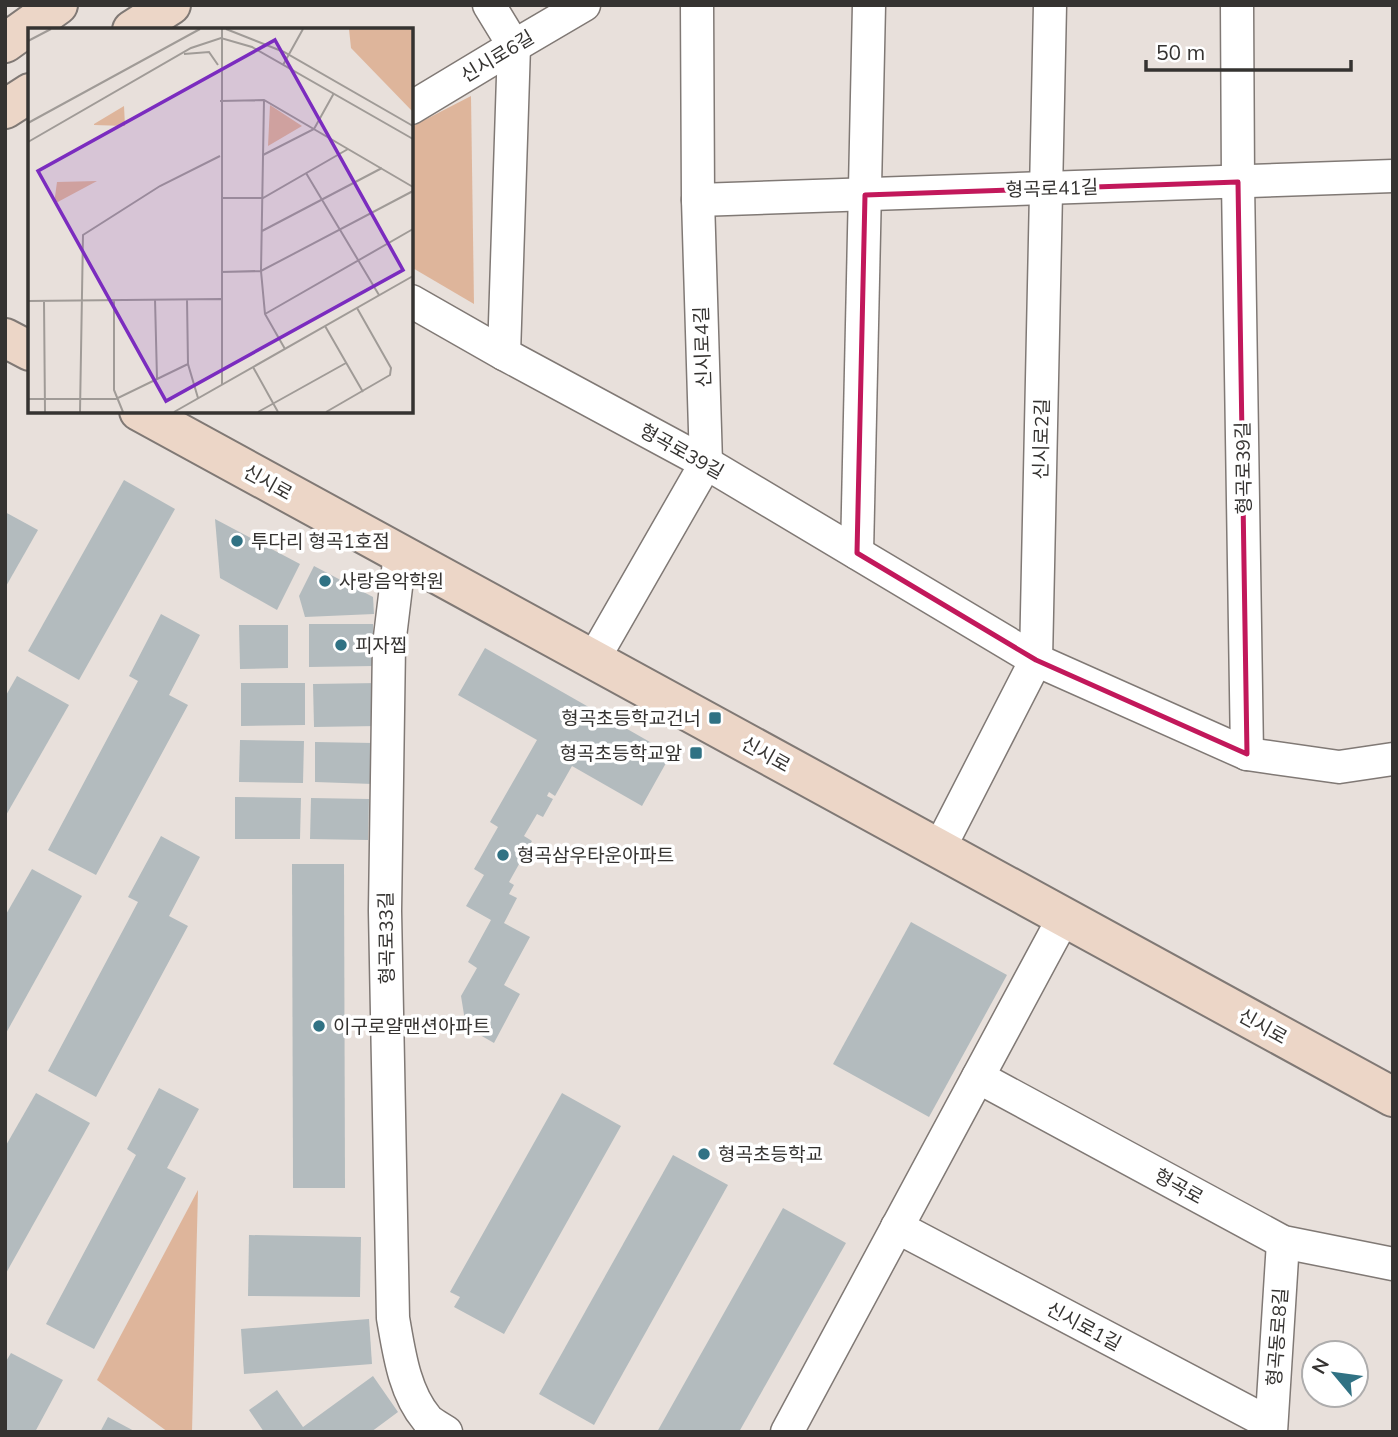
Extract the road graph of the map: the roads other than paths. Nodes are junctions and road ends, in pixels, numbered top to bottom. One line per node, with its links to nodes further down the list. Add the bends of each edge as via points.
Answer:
1 (58, 5): 10 (street)
2 (171, 5): 9 (street)
3 (489, 5): 11 (street)
4 (584, 5): 11 (street, 신시로6길)
5 (697, 5): 19 (street, 신시로4길)
6 (869, 5): 18 (street)
7 (1050, 5): 17 (street, 신시로2길)
8 (1237, 5): 16 (street)
9 (132, 20)
10 (10, 38)
11 (514, 46): 13 (street, 신시로6길); 21 (street)
12 (28, 94): 14 (street)
13 (413, 107)
14 (5, 109)
15 (1393, 176): 16 (street, 형곡로41길)
16 (1238, 181): 17 (street, 형곡로41길); 28 (street, 형곡로39길)
17 (1047, 188): 18 (street, 형곡로41길); 27 (street, 신시로2길)
18 (865, 195): 19 (street, 형곡로41길); 24 (street)
19 (698, 200): 23 (street, 신시로4길)
20 (413, 302): 21 (street, 형곡로39길)
21 (505, 354): 23 (street, 형곡로39길)
22 (144, 413): 25 (street, 신시로)
23 (706, 463): 24 (street, 형곡로39길); 26 (street)
24 (857, 553): 27 (street, 형곡로39길)
25 (400, 554): 26 (street, 신시로); 39 (street, 형곡로33길, via 389,645 385,911 393,1318 412,1396 429,1420)
26 (593, 660): 30 (street, 신시로)
27 (1036, 660): 28 (street, 형곡로39길); 30 (street, 신시로2길)
28 (1247, 754): 29 (street, 형곡로39길, via 1339,767)
29 (1393, 759)
30 (939, 849): 31 (street, 신시로)
31 (1064, 917): 32 (street); 33 (street, 신시로)
32 (978, 1077): 34 (street); 35 (street, 형곡로)
33 (1393, 1097)
34 (897, 1227): 37 (street); 38 (street, 신시로1길)
35 (1283, 1242): 36 (street, 형곡로); 38 (street, 형곡동로8길)
36 (1393, 1264)
37 (799, 1428)
38 (1271, 1428)
39 (446, 1432)

